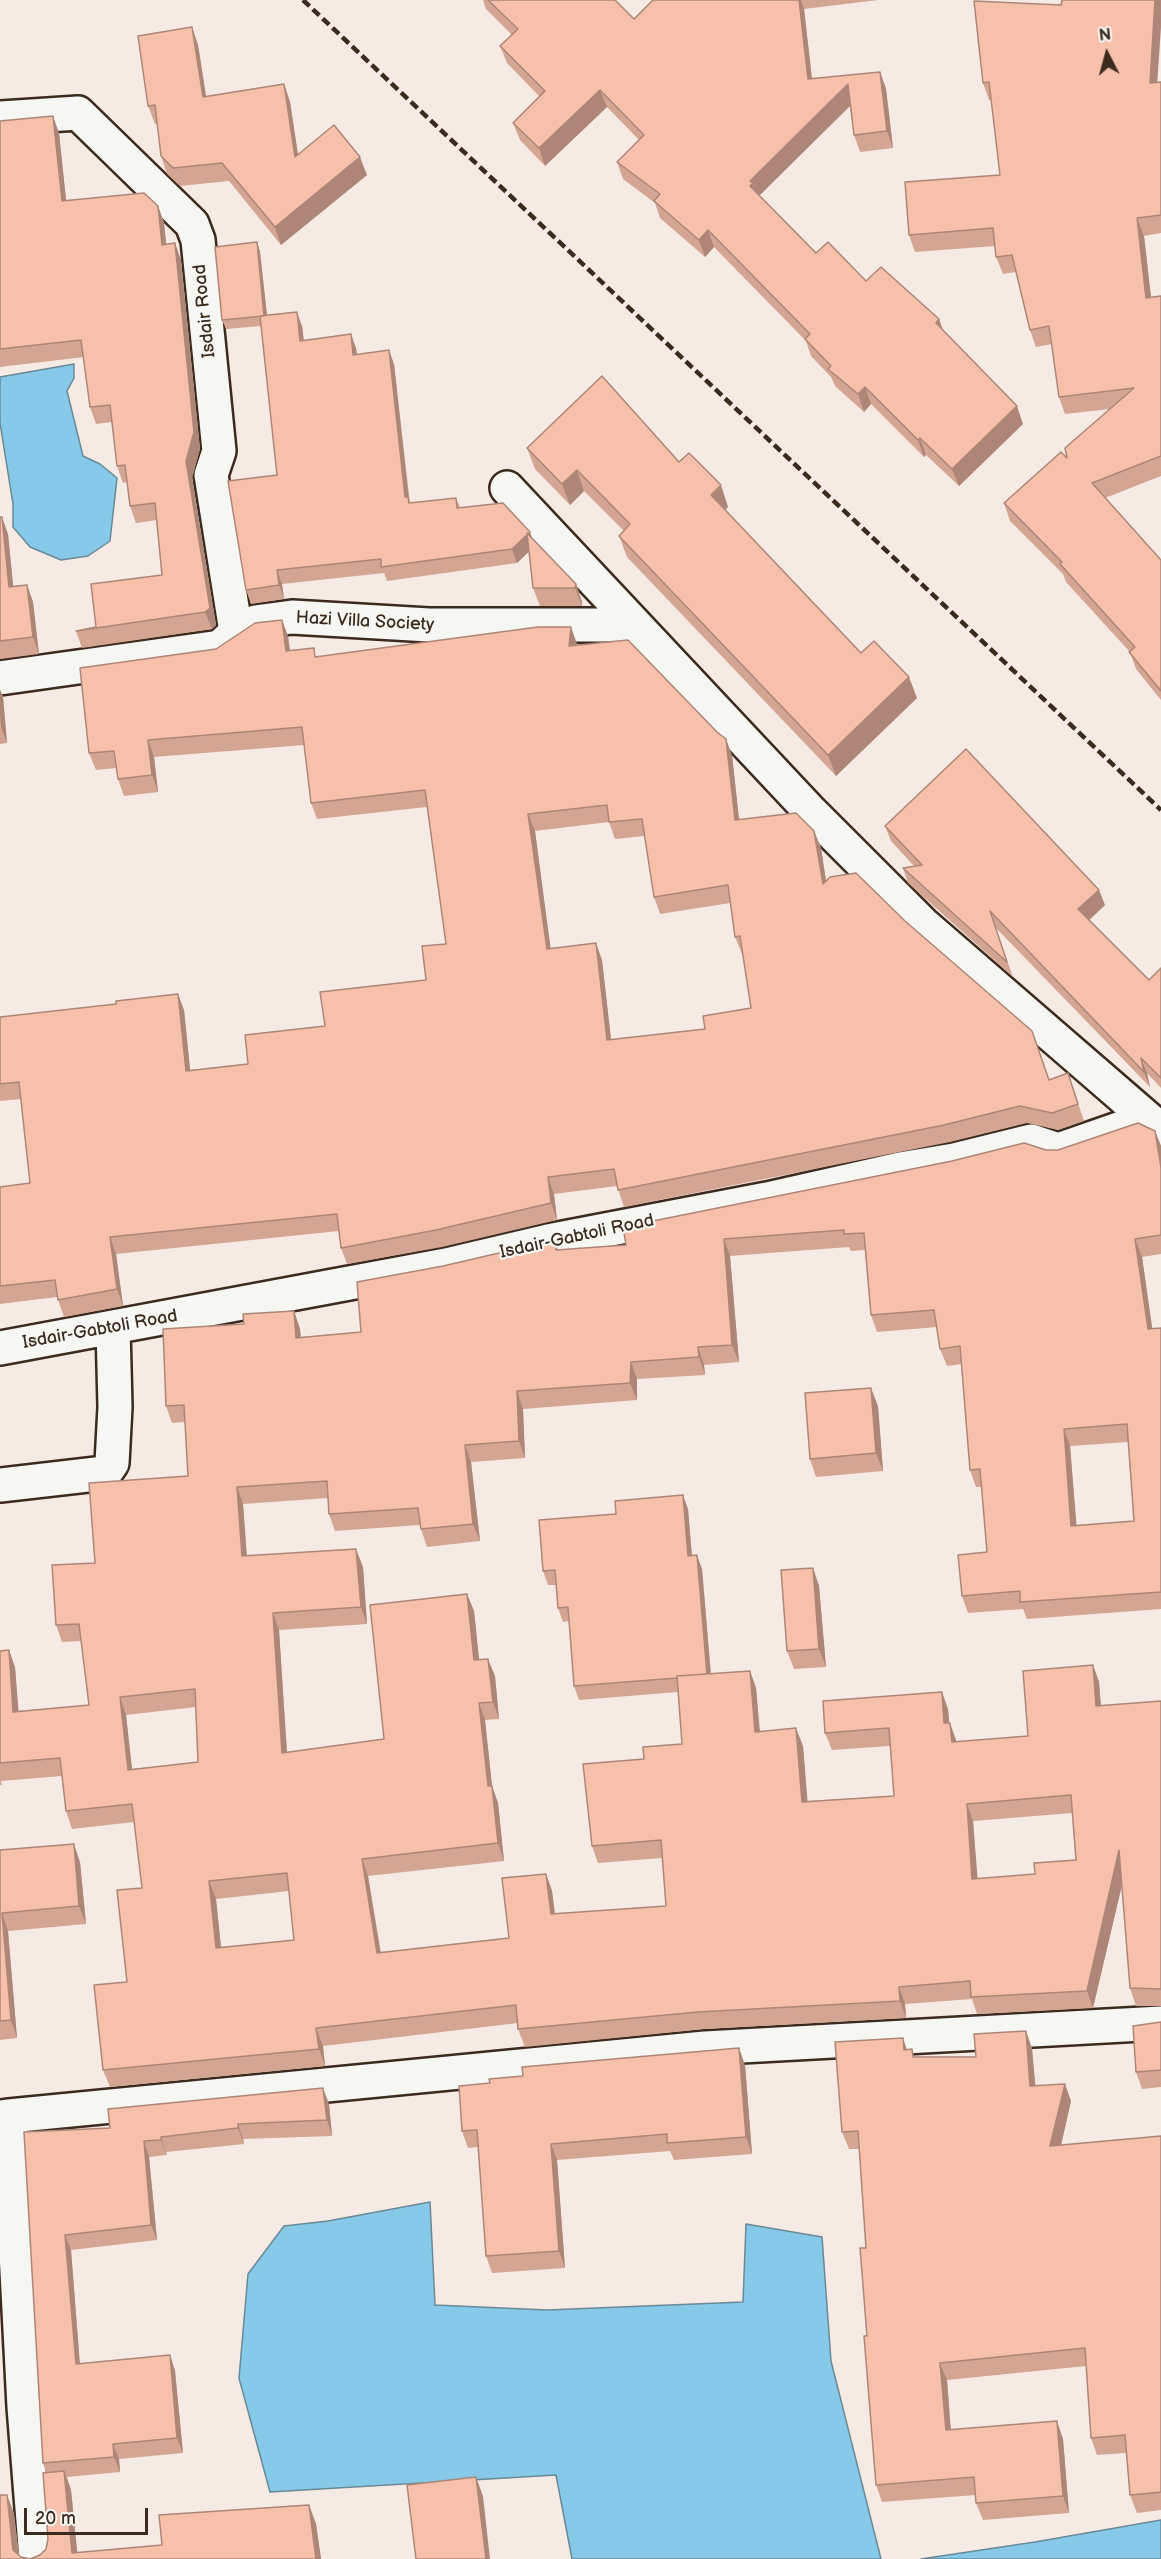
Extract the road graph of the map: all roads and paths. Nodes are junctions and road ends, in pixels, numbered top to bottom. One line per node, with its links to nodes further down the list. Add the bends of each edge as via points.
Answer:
1 (0, 118): 4 (street, Isdair Road, via 78,113 192,224 198,240 219,451 211,475)
2 (507, 489): 3 (street, via 604,589)
3 (632, 625): 4 (street, Hazi Villa Society, via 429,625 292,618 255,622); 6 (street, via 923,924)
4 (236, 632): 5 (street, Hazi Villa Society, via 220,647)
5 (0, 678)
6 (1154, 1124): 7 (street, Isdair-Gabtoli Road, via 1058,1150 1030,1141 446,1265)
7 (113, 1328): 8 (street, Isdair-Gabtoli Road); 9 (street, via 116,1407 112,1463 105,1473)
8 (0, 1348)
9 (0, 1485)
10 (1161, 2023): 11 (street, via 705,2048)
11 (5, 2117): 12 (street)
12 (12, 2408): 13 (street)
13 (36, 2559)

